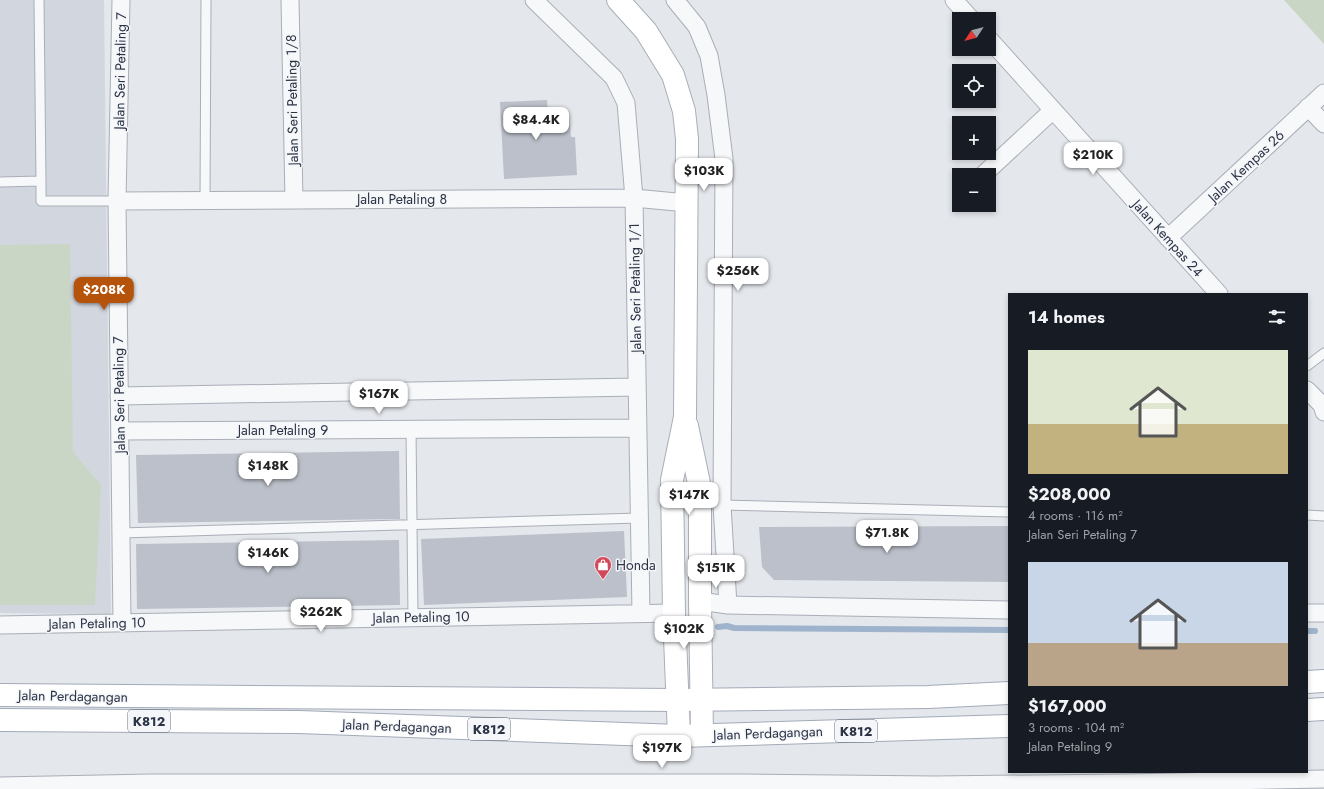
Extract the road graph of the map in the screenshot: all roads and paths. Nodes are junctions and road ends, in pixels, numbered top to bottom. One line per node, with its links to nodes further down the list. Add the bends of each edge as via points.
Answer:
1 (39, 0): 17 (lane)
2 (121, 0): 20 (street, Jalan Seri Petaling 7)
3 (206, 0): 21 (lane)
4 (290, 0): 19 (street, Jalan Seri Petaling 1/8)
5 (534, 0): 18 (street, Jalan Seri Petaling 1/1, via 614,78 626,103)
6 (618, 0): 22 (main road, via 646,31 673,75 686,125)
7 (675, 0): 35 (street, via 697,27 709,56 724,159)
8 (954, 0): 9 (street)
9 (965, 12)
10 (996, 47): 13 (street, Jalan Kempas 24)
11 (1324, 93): 12 (street, Jalan Kempas 26)
12 (1308, 107): 14 (street); 23 (street, Jalan Kempas 26)
13 (1053, 110): 15 (street); 23 (street, Jalan Kempas 24)
14 (1324, 124)
15 (991, 168)
16 (0, 182): 17 (lane)
17 (41, 182): 20 (lane, via 41,201)
18 (634, 198): 19 (street, Jalan Petaling 8); 22 (street, Jalan Petaling 8); 27 (street, Jalan Seri Petaling 1/1)
19 (294, 200): 21 (street, Jalan Petaling 8)
20 (117, 201): 21 (street, Jalan Petaling 8); 29 (street, Jalan Seri Petaling 7)
21 (205, 201)
22 (687, 203): 31 (main road)
23 (1168, 238): 24 (street, Jalan Kempas 24)
24 (1218, 293)
25 (1324, 353): 26 (lane)
26 (1308, 365)
27 (637, 387): 29 (street); 32 (street, Jalan Seri Petaling 1/1)
28 (1308, 391): 30 (street)
29 (119, 396): 34 (street, Jalan Seri Petaling 7)
30 (1323, 407)
31 (684, 417): 42 (main road, via 700,488); 46 (main road, via 672,480)
32 (638, 428): 33 (street, Jalan Petaling 9); 39 (street, Jalan Seri Petaling 1/1)
33 (412, 429): 34 (street, Jalan Petaling 9); 40 (lane)
34 (120, 431): 41 (street, Jalan Seri Petaling 7)
35 (722, 505): 36 (lane); 43 (street)
36 (1008, 512)
37 (1308, 516): 38 (lane)
38 (1324, 516)
39 (640, 518): 40 (lane); 45 (street, Jalan Seri Petaling 1/1)
40 (413, 525): 41 (lane); 49 (lane)
41 (121, 533): 50 (street, Jalan Seri Petaling 7)
42 (700, 601): 43 (street); 56 (main road)
43 (728, 605): 44 (street)
44 (1008, 610)
45 (641, 613): 46 (street, Jalan Petaling 10); 49 (street, Jalan Petaling 10)
46 (674, 613): 57 (main road)
47 (1308, 613): 48 (street)
48 (1324, 613)
49 (413, 617): 50 (street, Jalan Petaling 10)
50 (122, 623): 51 (street, Jalan Petaling 10)
51 (0, 625)
52 (1324, 681): 53 (main road)
53 (1308, 682)
54 (1008, 693): 56 (main road, Jalan Perdagangan / K812, via 928,697)
55 (0, 695): 57 (main road, Jalan Perdagangan / K812)
56 (702, 699): 57 (main road, Jalan Perdagangan / K812); 62 (main road)
57 (677, 700): 63 (main road)
58 (1324, 709): 59 (main road)
59 (1308, 710)
60 (0, 720): 63 (main road, Jalan Perdagangan / K812, via 298,722)
61 (1008, 726): 62 (main road, Jalan Perdagangan / K812)
62 (702, 735): 63 (main road, Jalan Perdagangan / K812)
63 (679, 736)
64 (1324, 779): 69 (street)
65 (0, 786): 66 (street)
66 (151, 786): 67 (street)
67 (744, 786): 70 (street)
68 (1029, 786): 69 (street); 70 (street)
69 (1124, 786)
70 (935, 787)

